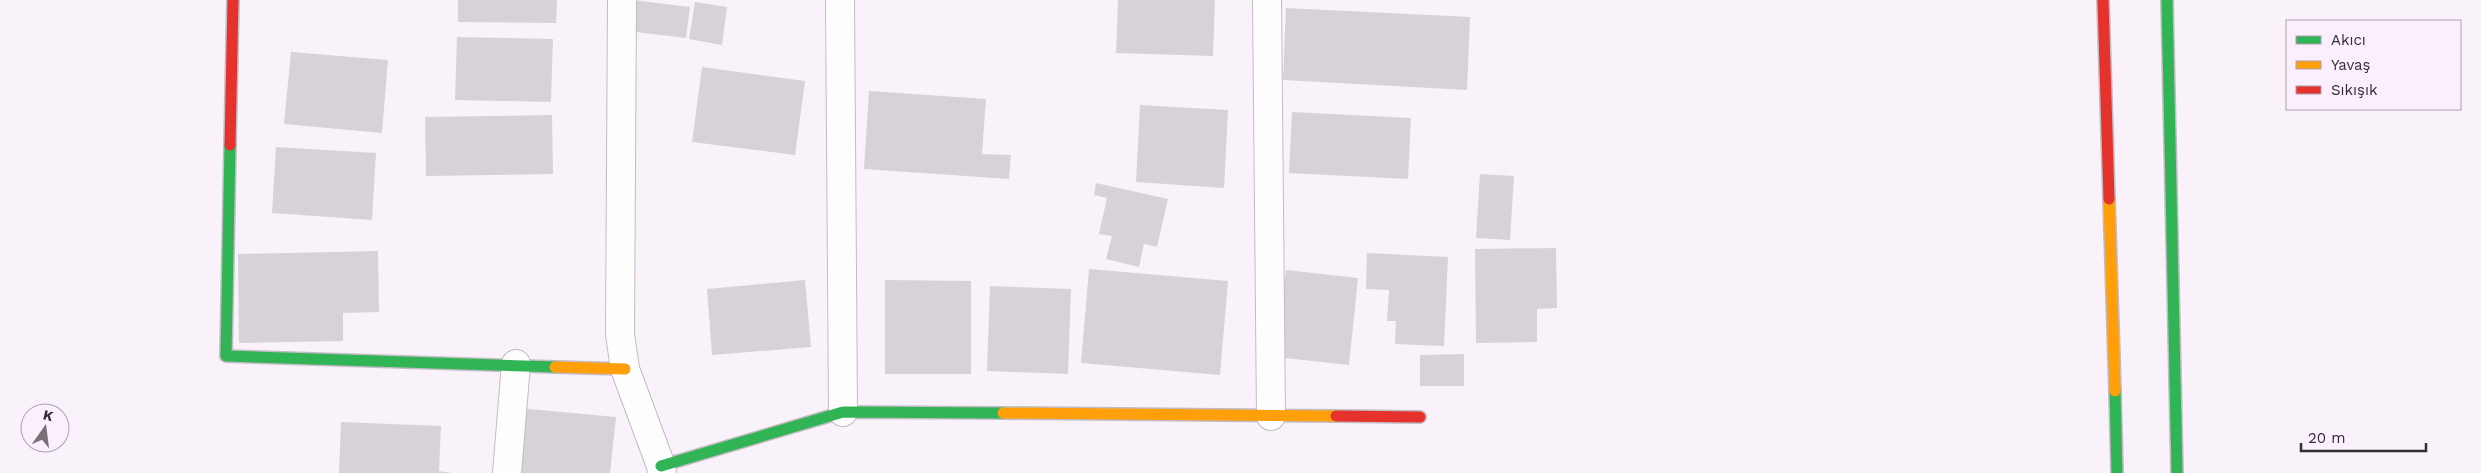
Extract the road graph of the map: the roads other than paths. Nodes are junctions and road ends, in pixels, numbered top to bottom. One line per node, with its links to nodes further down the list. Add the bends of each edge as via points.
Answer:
1 (233, 0): 7 (street, via 226,356)
2 (622, 0): 8 (street, via 620,334)
3 (840, 0): 9 (street)
4 (1266, 0): 10 (street)
5 (2103, 0): 14 (street)
6 (2167, 0): 15 (street)
7 (516, 364): 8 (street); 13 (street)
8 (625, 369): 12 (street)
9 (843, 412): 10 (street); 12 (street)
10 (1271, 416): 11 (street)
11 (1420, 418)
12 (662, 469)
13 (507, 473)
14 (2117, 473)
15 (2177, 473)

